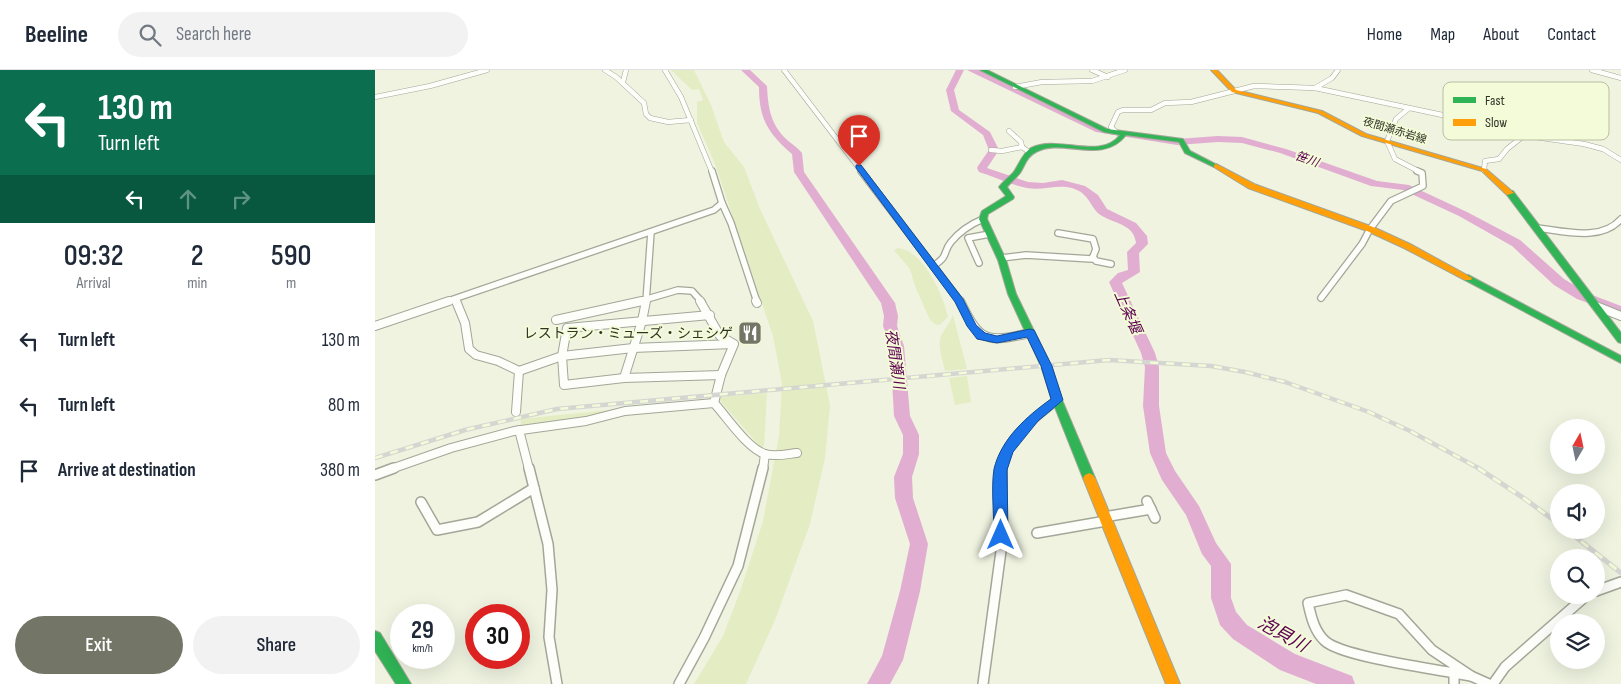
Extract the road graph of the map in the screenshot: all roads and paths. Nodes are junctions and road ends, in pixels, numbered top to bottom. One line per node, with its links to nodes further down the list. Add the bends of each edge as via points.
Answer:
1 (487, 70): 18 (street)
2 (605, 70): 14 (street)
3 (626, 70): 14 (street)
4 (665, 70): 21 (street)
5 (784, 70): 43 (street)
6 (983, 70): 15 (street)
7 (1093, 70): 12 (street)
8 (1125, 70): 12 (street)
9 (1214, 70): 17 (street)
10 (1338, 70): 16 (street, via 1332,78)
11 (1592, 70): 13 (street)
12 (1108, 77): 15 (street)
13 (1621, 78)
14 (623, 82): 21 (street, via 644,103 646,114 651,119)
15 (1015, 87): 23 (street, via 1101,128)
16 (1315, 88): 17 (street, via 1264,86); 19 (street)
17 (1234, 91): 23 (street, via 1191,102 1165,103 1151,110 1123,110 1118,112 1111,127); 26 (street, 夜間瀬赤岩線, via 1320,112 1349,128)
18 (375, 97)
19 (1408, 109): 20 (street); 26 (street, via 1396,119)
20 (1443, 116)
21 (691, 120): 31 (street, via 709,159)
22 (1009, 131): 27 (street)
23 (1122, 133): 27 (street, via 1116,142 1091,150); 35 (street, via 1181,142 1187,152 1249,185)
24 (1518, 140): 30 (street, via 1499,159 1485,161)
25 (1552, 140): 29 (street, via 1598,147)
26 (1387, 141): 30 (street, 夜間瀬赤岩線); 35 (street, via 1395,159 1422,173 1423,186 1391,200)
27 (1025, 149): 28 (street); 33 (street, via 1003,187 1010,197 985,212)
28 (994, 150)
29 (1621, 160)
30 (1484, 170): 34 (street, 夜間瀬赤岩線, via 1501,181)
31 (722, 203): 36 (street, via 714,210); 48 (street)
32 (1621, 218): 34 (street, via 1616,225 1601,233)
33 (983, 219): 38 (street); 43 (street, via 968,225 951,242 944,259)
34 (1537, 228): 47 (street, 夜間瀬赤岩線)
35 (1370, 229): 44 (street); 59 (street)
36 (651, 232): 45 (street); 46 (street)
37 (1058, 233): 39 (street, via 1093,239 1097,249)
38 (990, 234): 40 (street); 41 (street, via 968,238)
39 (1093, 257): 40 (street, via 1026,254); 42 (street, via 1096,261)
40 (1001, 258): 54 (street, via 1012,294)
41 (979, 263)
42 (1111, 264)
43 (933, 266): 54 (street, via 981,336 997,339)
44 (1321, 298)
45 (456, 300): 53 (street); 60 (street, via 465,323 469,349 476,356 499,360)
46 (646, 300): 49 (street, via 679,290 692,291); 51 (street); 52 (street)
47 (1592, 302): 50 (street); 55 (street, 夜間瀬赤岩線)
48 (757, 303)
49 (710, 315): 52 (street); 56 (street, via 720,336)
50 (1621, 316)
51 (556, 320)
52 (642, 321): 57 (street); 58 (street, via 567,328)
53 (375, 326)
54 (1030, 333): 63 (street, via 1046,366)
55 (1621, 340)
56 (734, 344): 57 (street); 61 (street)
57 (633, 348): 58 (street); 62 (street)
58 (562, 356): 60 (street); 62 (street, via 564,385)
59 (1621, 360)
60 (519, 372): 65 (street)
61 (721, 375): 62 (street); 64 (street)
62 (624, 378)
63 (1057, 400): 73 (street); 84 (street, via 1016,438 1007,450 1001,470 1001,551)
64 (713, 403): 66 (street, via 625,411 586,421); 68 (street, via 753,448)
65 (516, 412)
66 (519, 430): 69 (street, via 451,448); 70 (street)
67 (797, 453): 68 (street)
68 (765, 454): 83 (street, via 761,482 738,566)
69 (375, 475)
70 (534, 488): 71 (street, via 479,522 437,530); 82 (street, via 548,544 552,590 549,637)
71 (421, 502)
72 (1155, 518): 73 (street, via 1149,505)
73 (1105, 519): 74 (street); 85 (street)
74 (1037, 533)
75 (1621, 582): 76 (street)
76 (1605, 588)
77 (1577, 604): 86 (street, via 1505,667)
78 (375, 638): 81 (street)
79 (1471, 676): 80 (street); 80 (street, via 1432,650 1392,610 1346,595 1308,603 1318,635 1327,644 1339,650); 86 (street)
80 (1454, 679)
81 (403, 684)
82 (557, 684)
83 (679, 684)
84 (983, 684)
85 (1173, 684)
86 (1491, 684)

